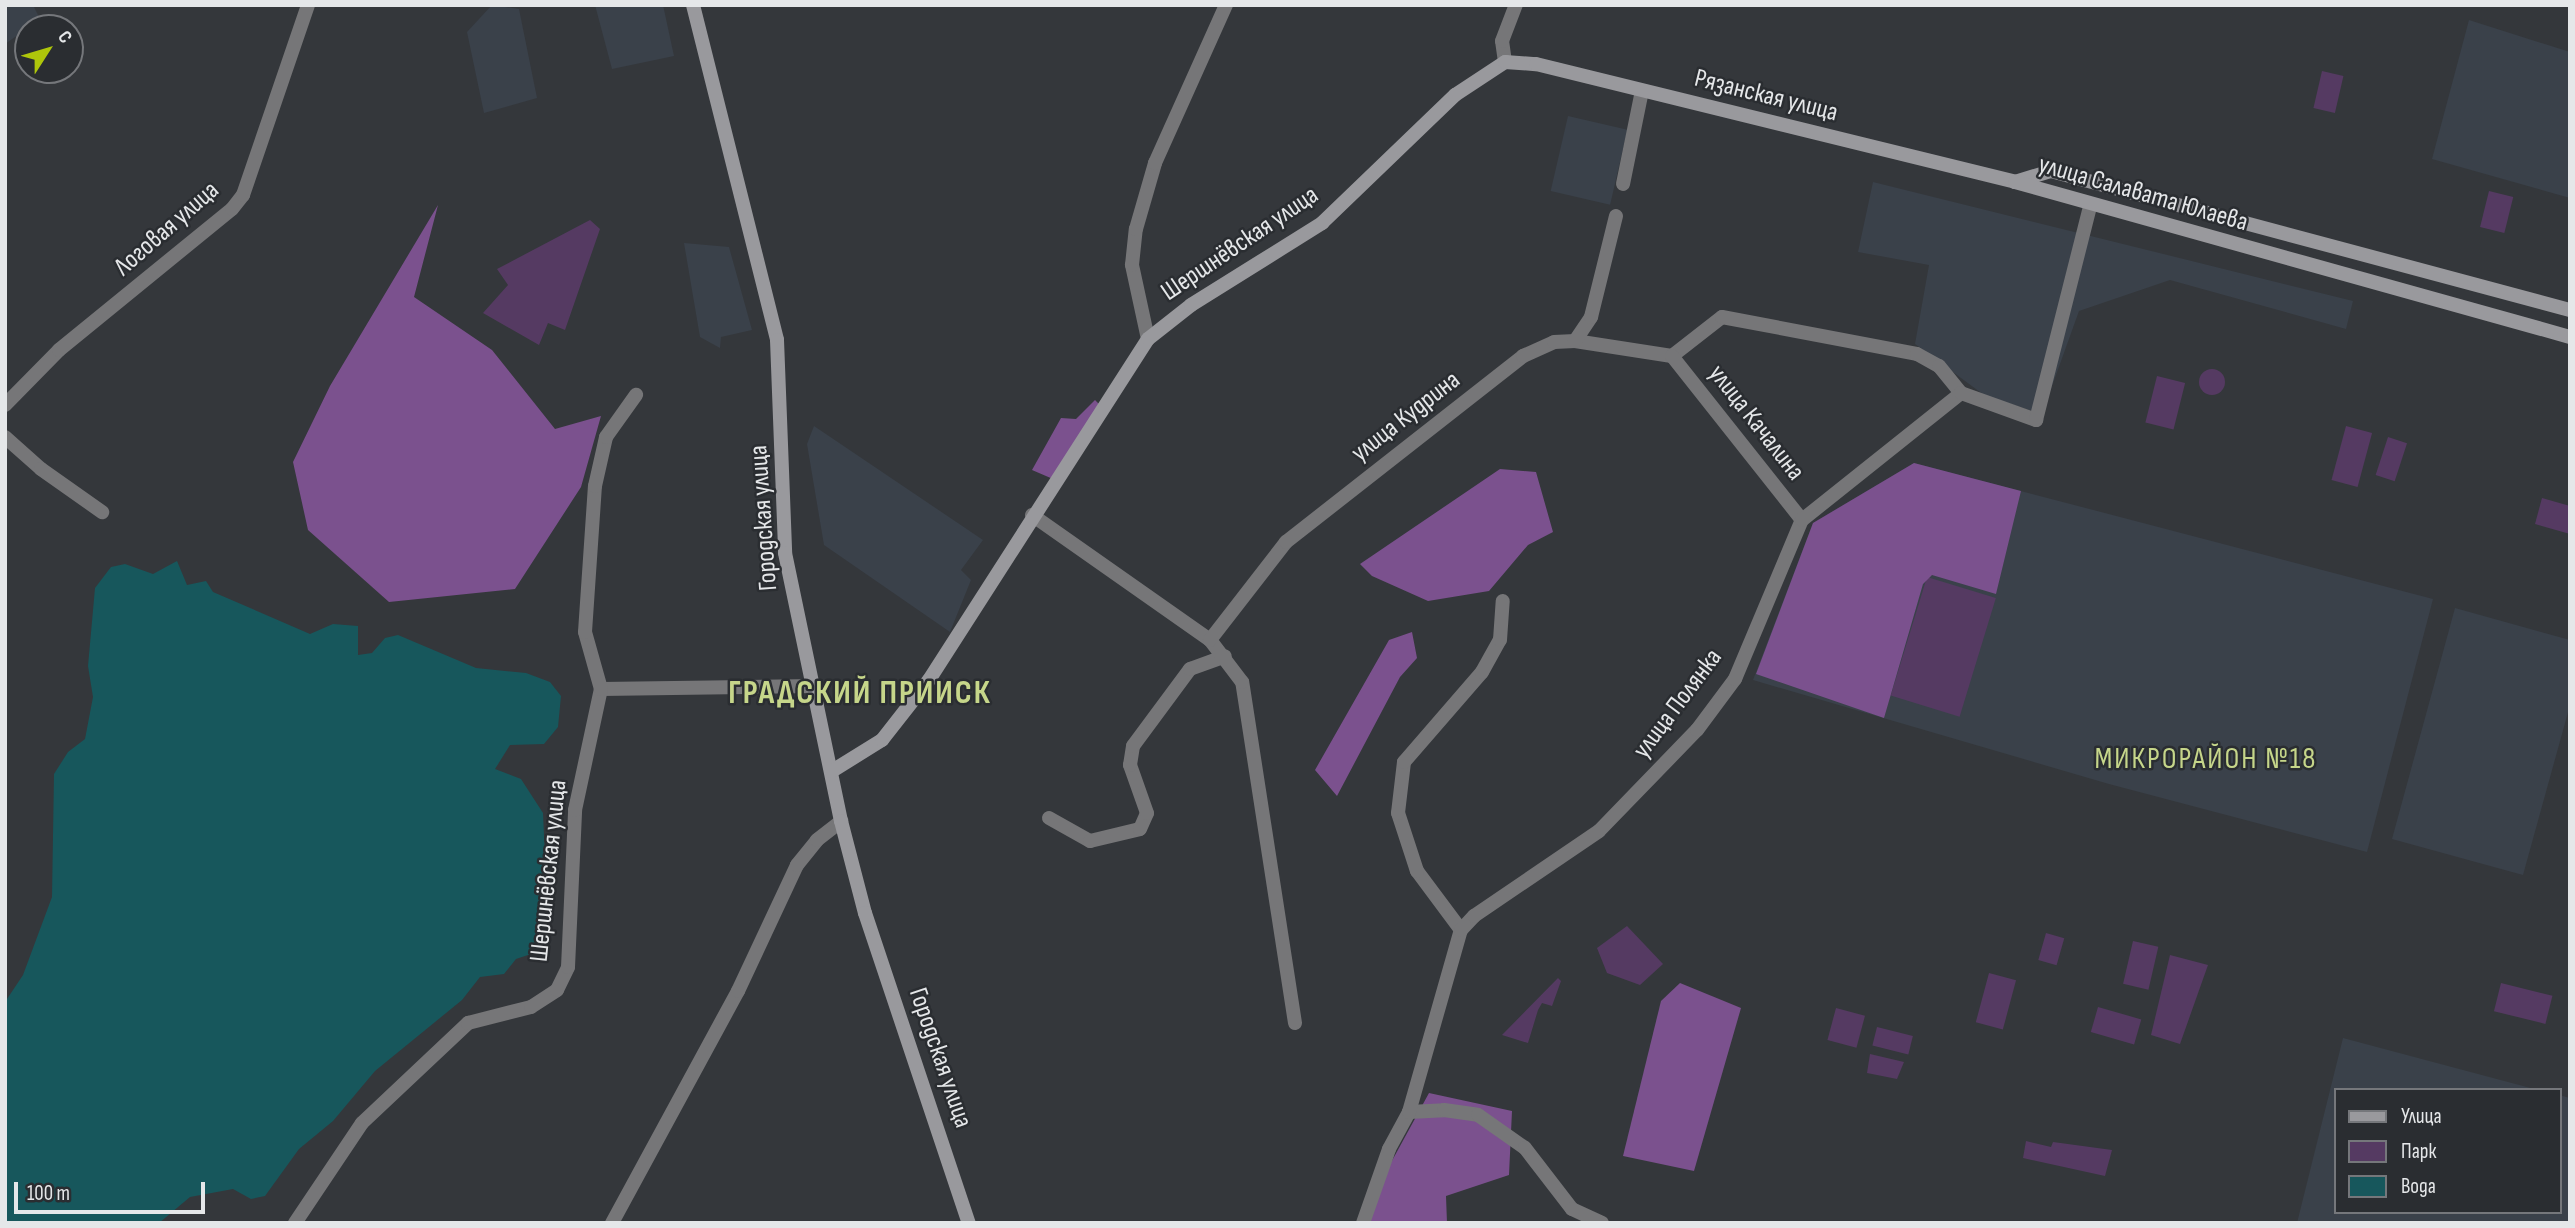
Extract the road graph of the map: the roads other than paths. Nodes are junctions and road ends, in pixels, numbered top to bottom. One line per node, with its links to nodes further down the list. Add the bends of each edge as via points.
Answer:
1 (308, 5): 25 (street, Логовая улица, via 243,195 232,209 59,351)
2 (693, 5): 33 (street, Городская улица, via 777,340 786,553)
3 (1226, 5): 19 (street, via 1155,163 1136,229 1132,265)
4 (1516, 5): 5 (street, via 1502,41)
5 (1505, 62): 6 (street, Рязанская улица, via 1536,64); 19 (street, Шершнёвская улица, via 1455,95 1322,223 1191,305)
6 (1642, 91): 7 (street, Рязанская улица); 9 (street)
7 (2015, 182): 8 (street, улица Салавата Юлаева, via 2051,172); 10 (street, улица Салавата Юлаева)
8 (2097, 183): 10 (street); 11 (street, улица Салавата Юлаева)
9 (1623, 184)
10 (2091, 206): 13 (street, улица Салавата Юлаева); 23 (street, via 2036,420)
11 (2208, 212): 13 (street); 14 (street, улица Салавата Юлаева)
12 (1616, 216): 17 (street)
13 (2202, 237): 15 (street, улица Салавата Юлаева)
14 (2424, 272): 15 (street); 16 (street, улица Салавата Юлаева)
15 (2418, 296): 18 (street, улица Салавата Юлаева)
16 (2570, 310)
17 (1591, 317): 20 (street); 21 (street)
18 (2570, 337)
19 (1148, 340): 28 (street, Шершнёвская улица, via 1090,435)
20 (1574, 341): 21 (street); 31 (street, улица Кудрина, via 1555,342 1523,356 1286,542)
21 (1602, 346): 22 (street)
22 (1672, 356): 23 (street, via 1722,317 1917,354 1938,366); 29 (street, улица Качалина)
23 (1961, 393): 29 (street, улица Полянка)
24 (636, 395): 34 (street, Шершнёвская улица, via 606,437 594,486 584,632)
25 (6, 404)
26 (5, 437): 27 (street)
27 (102, 512)
28 (1032, 515): 31 (street); 35 (street, Шершнёвская улица, via 929,680 892,730)
29 (1802, 520): 38 (street, улица Полянка, via 1735,679 1683,746 1599,831)
30 (1503, 601): 38 (street, via 1500,640 1482,672 1404,762 1398,813 1417,871)
31 (1210, 640): 32 (street)
32 (1225, 656): 36 (street, via 1190,669 1133,746 1130,765 1147,813 1140,829 1090,841); 39 (street, via 1242,682)
33 (816, 686): 34 (street); 35 (street, Городская улица)
34 (601, 689): 41 (street, Шершнёвская улица, via 575,810 568,967 557,990 531,1007 468,1023 362,1123)
35 (832, 771): 37 (street, Городская улица)
36 (1049, 818)
37 (841, 821): 42 (street, via 817,840 797,865 738,990); 43 (street, Городская улица, via 865,913)
38 (1461, 930): 40 (street)
39 (1295, 1023)
40 (1409, 1112): 44 (street, via 1389,1149); 45 (street, via 1444,1110 1478,1115 1525,1148 1572,1209)
41 (295, 1223)
42 (612, 1223)
43 (970, 1223)
44 (1363, 1223)
45 (1602, 1223)

